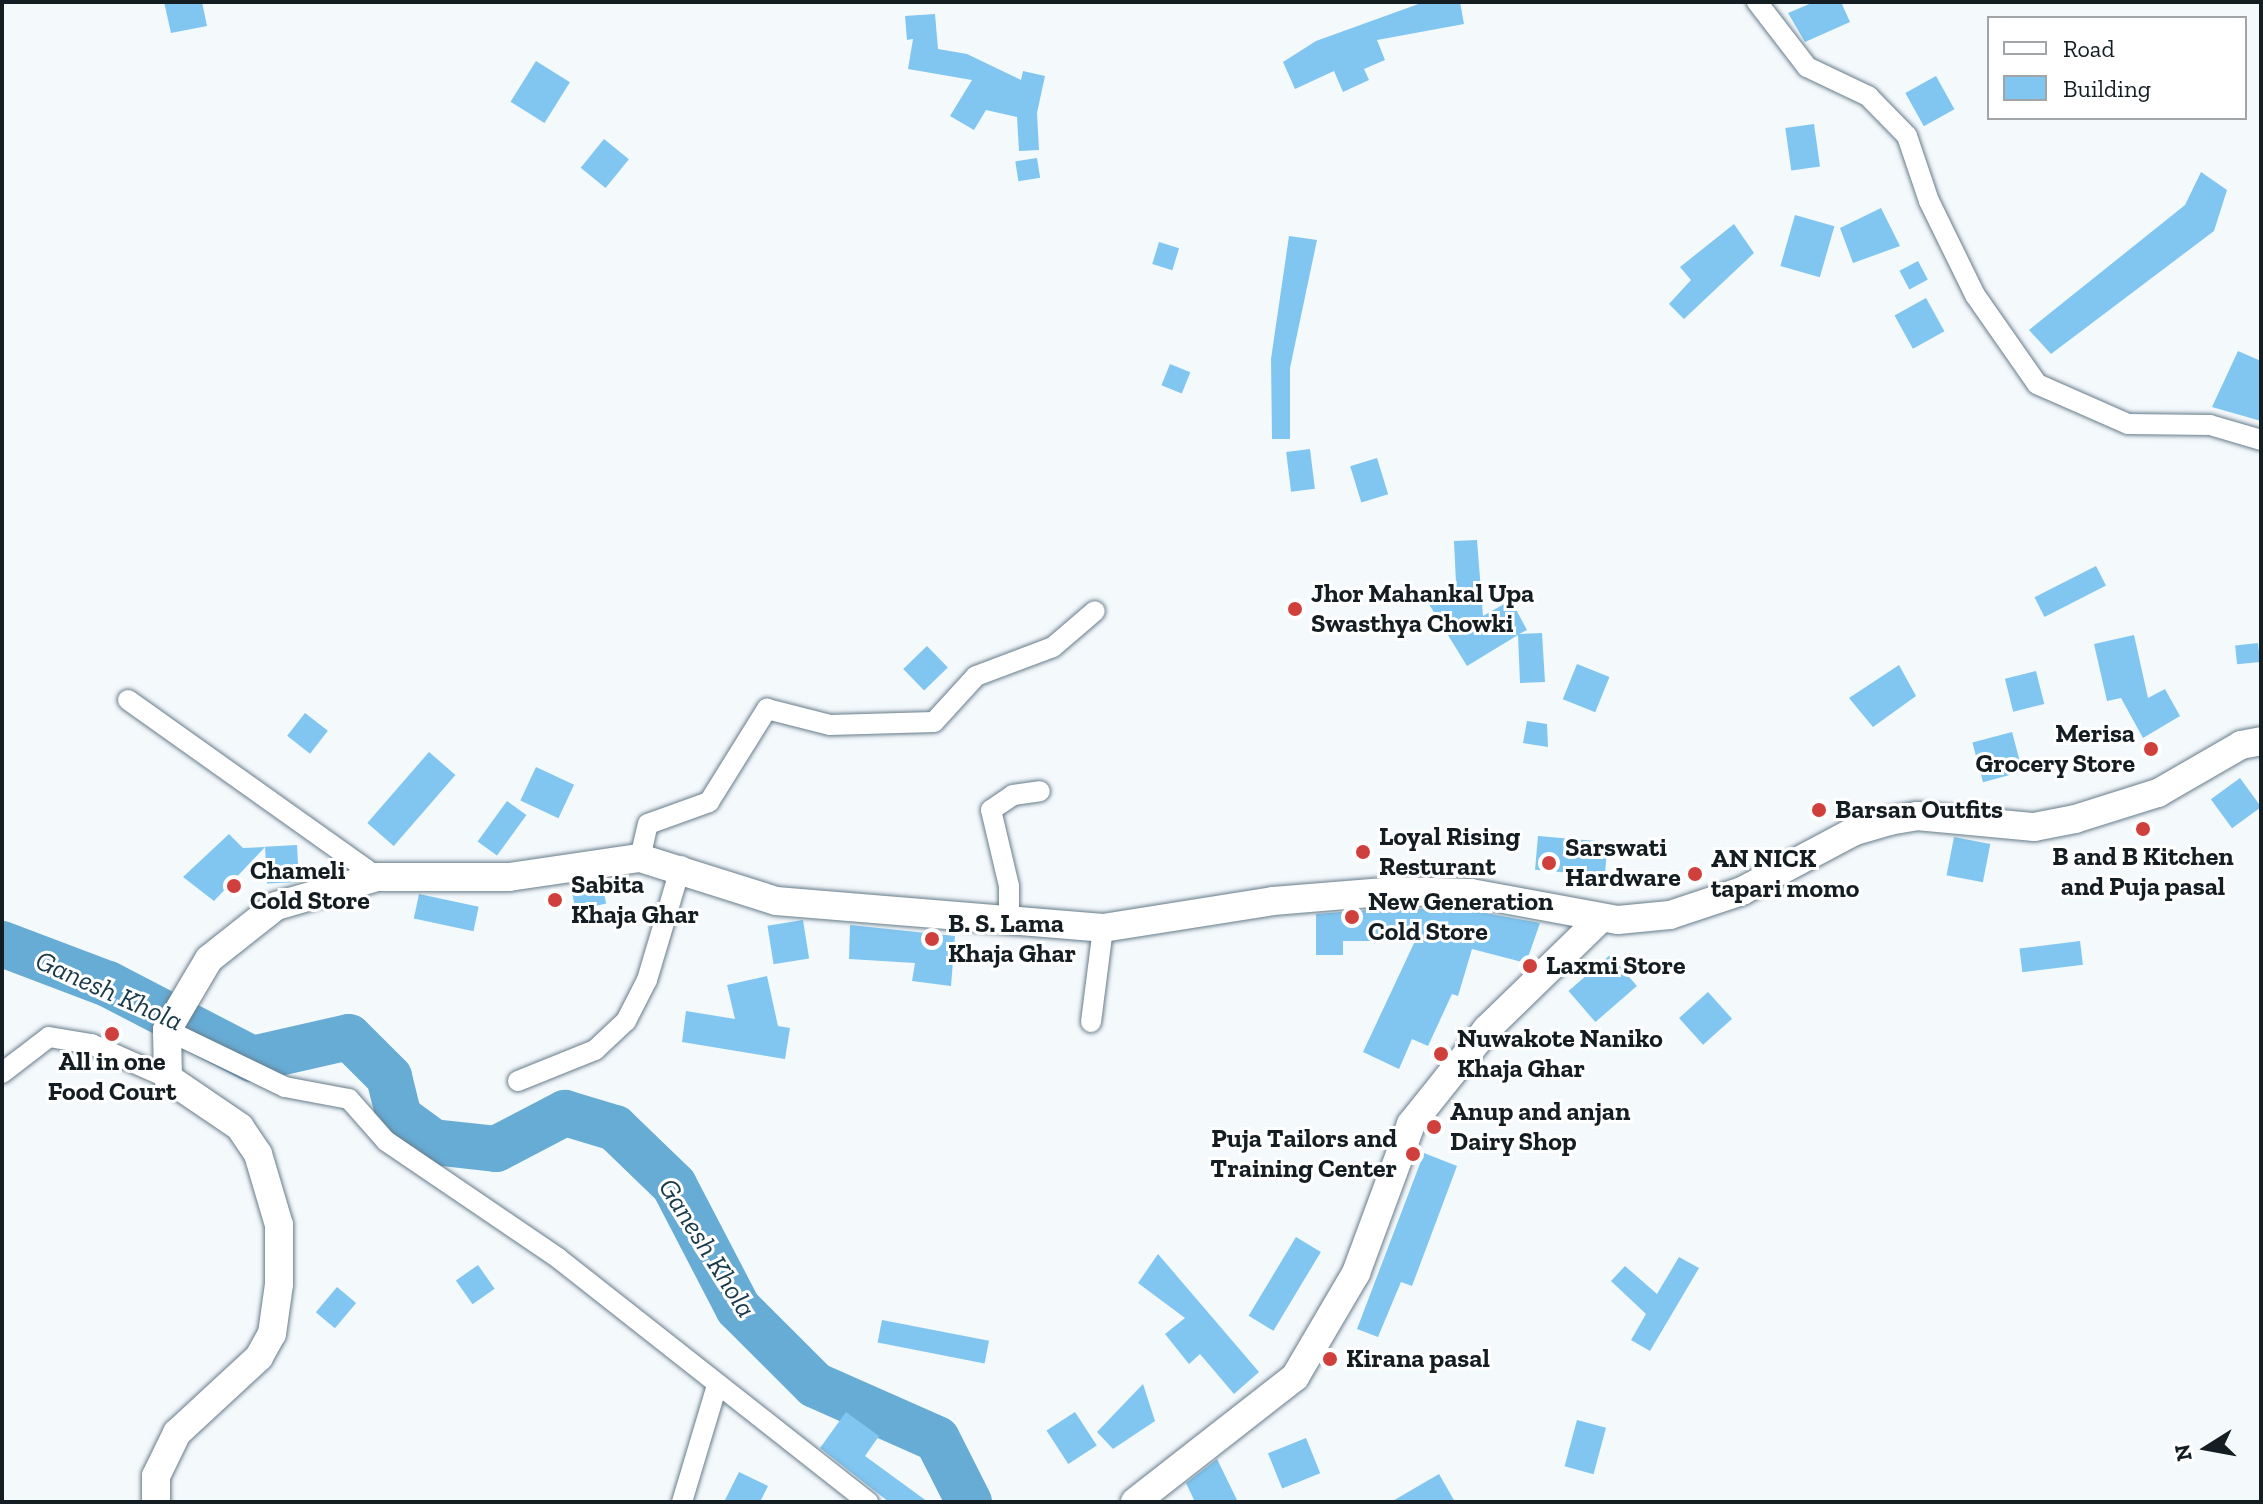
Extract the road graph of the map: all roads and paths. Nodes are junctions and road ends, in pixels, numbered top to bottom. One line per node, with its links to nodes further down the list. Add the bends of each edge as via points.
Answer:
1 (1757, 2): 2 (street, via 1807,67 1868,96 1907,136 1929,201 1975,295 2037,384 2128,424 2210,425)
2 (2261, 440)
3 (1095, 611): 7 (street, via 1053,647 976,676 934,722 845,726 767,709 709,802 648,824)
4 (128, 700): 9 (street)
5 (2261, 741): 11 (main road, via 2241,745 2158,793 2075,819 2034,827 1917,816 1889,821 1855,831 1742,891 1670,915)
6 (1040, 791): 10 (street, via 1013,795 991,810 1009,886)
7 (640, 858): 8 (main road); 9 (main road, via 509,877)
8 (681, 866): 10 (main road, via 776,901); 17 (street, via 647,980 626,1021 595,1050)
9 (377, 877): 13 (main road, via 276,906 248,924 209,959)
10 (1009, 919): 12 (main road)
11 (1599, 920): 12 (main road, via 1471,893 1394,891 1273,901); 22 (main road, via 1487,1029 1411,1124 1356,1273 1295,1377)
12 (1103, 928): 14 (street)
13 (172, 1019): 16 (main road); 18 (street, via 285,1087 349,1099 386,1141 558,1258)
14 (1091, 1022)
15 (2, 1073): 16 (street, via 49,1037 91,1044)
16 (168, 1078): 19 (main road, via 240,1127 258,1154 279,1225 279,1284 275,1324 259,1357 177,1433 156,1476)
17 (518, 1081)
18 (717, 1385): 20 (street); 21 (street)
19 (156, 1502)
20 (682, 1502)
21 (868, 1502)
22 (1135, 1502)

